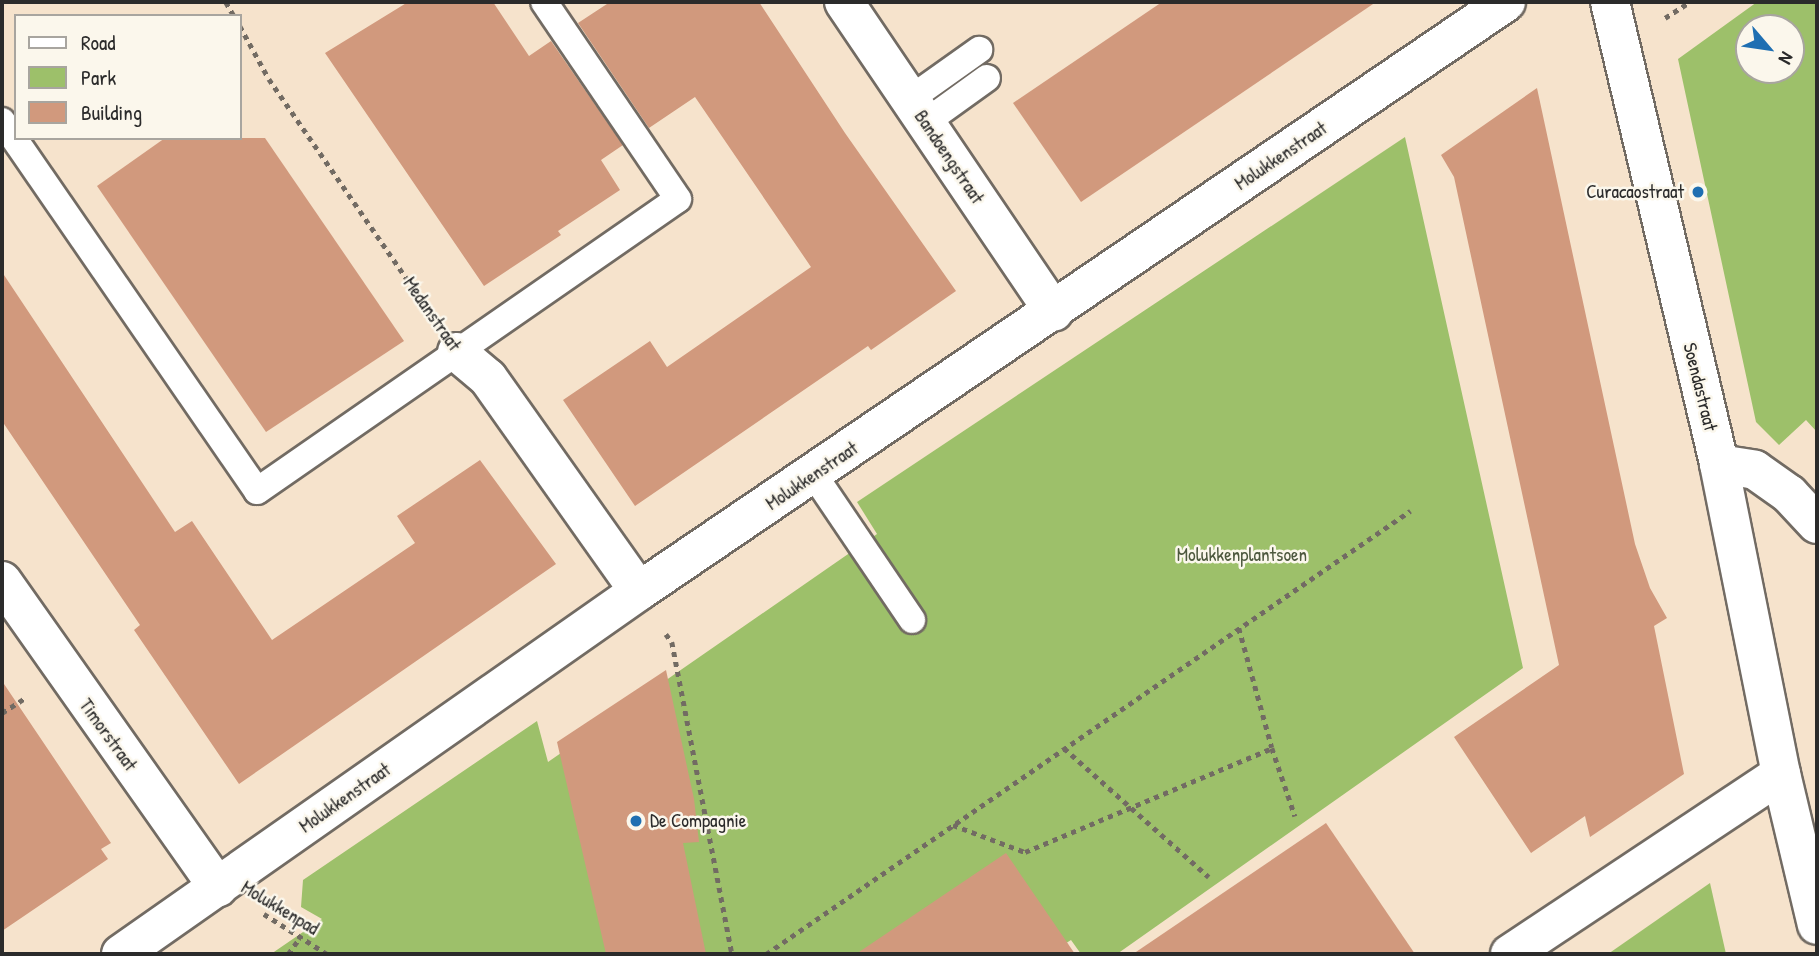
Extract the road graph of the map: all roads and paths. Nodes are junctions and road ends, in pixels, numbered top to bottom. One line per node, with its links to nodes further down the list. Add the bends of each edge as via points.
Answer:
1 (544, 2): 13 (lane, via 678,199)
2 (844, 2): 8 (street, Bandoengstraat)
3 (1506, 2): 12 (street, Molukkenstraat)
4 (1610, 2): 14 (street, Soendastraat)
5 (242, 30): 13 (path, Medanstraat, via 269,79)
6 (979, 50): 8 (lane)
7 (987, 78): 8 (lane)
8 (918, 111): 12 (street, Bandoengstraat)
9 (2, 121): 10 (lane)
10 (14, 138)
11 (15, 140): 13 (lane, via 257,491)
12 (1054, 312): 15 (street, Molukkenstraat)
13 (457, 352): 19 (street, Medanstraat, via 488,379)
14 (1719, 464): 17 (street, via 1755,470 1789,494); 24 (street, Soendastraat)
15 (814, 475): 19 (street, Molukkenstraat); 20 (lane)
16 (1410, 511): 21 (path)
17 (1817, 524)
18 (2, 581): 29 (street, Timorstraat)
19 (639, 591): 29 (street, Molukkenstraat); 35 (path, via 671,642)
20 (912, 620)
21 (1239, 628): 22 (path); 23 (path)
22 (1064, 748): 25 (path); 27 (path)
23 (1272, 748): 25 (path); 26 (path)
24 (1781, 774): 30 (street, Soendastraat); 37 (street)
25 (1130, 807): 27 (path, via 1026,852); 28 (path)
26 (1295, 816)
27 (952, 825): 36 (path)
28 (1209, 877)
29 (218, 887): 31 (path, Molukkenpad); 32 (street, Molukkenstraat)
30 (1817, 925)
31 (301, 936): 33 (path); 34 (path, Molukkenpad)
32 (121, 954)
33 (288, 954)
34 (327, 954)
35 (732, 954)
36 (766, 954)
37 (1510, 954)

